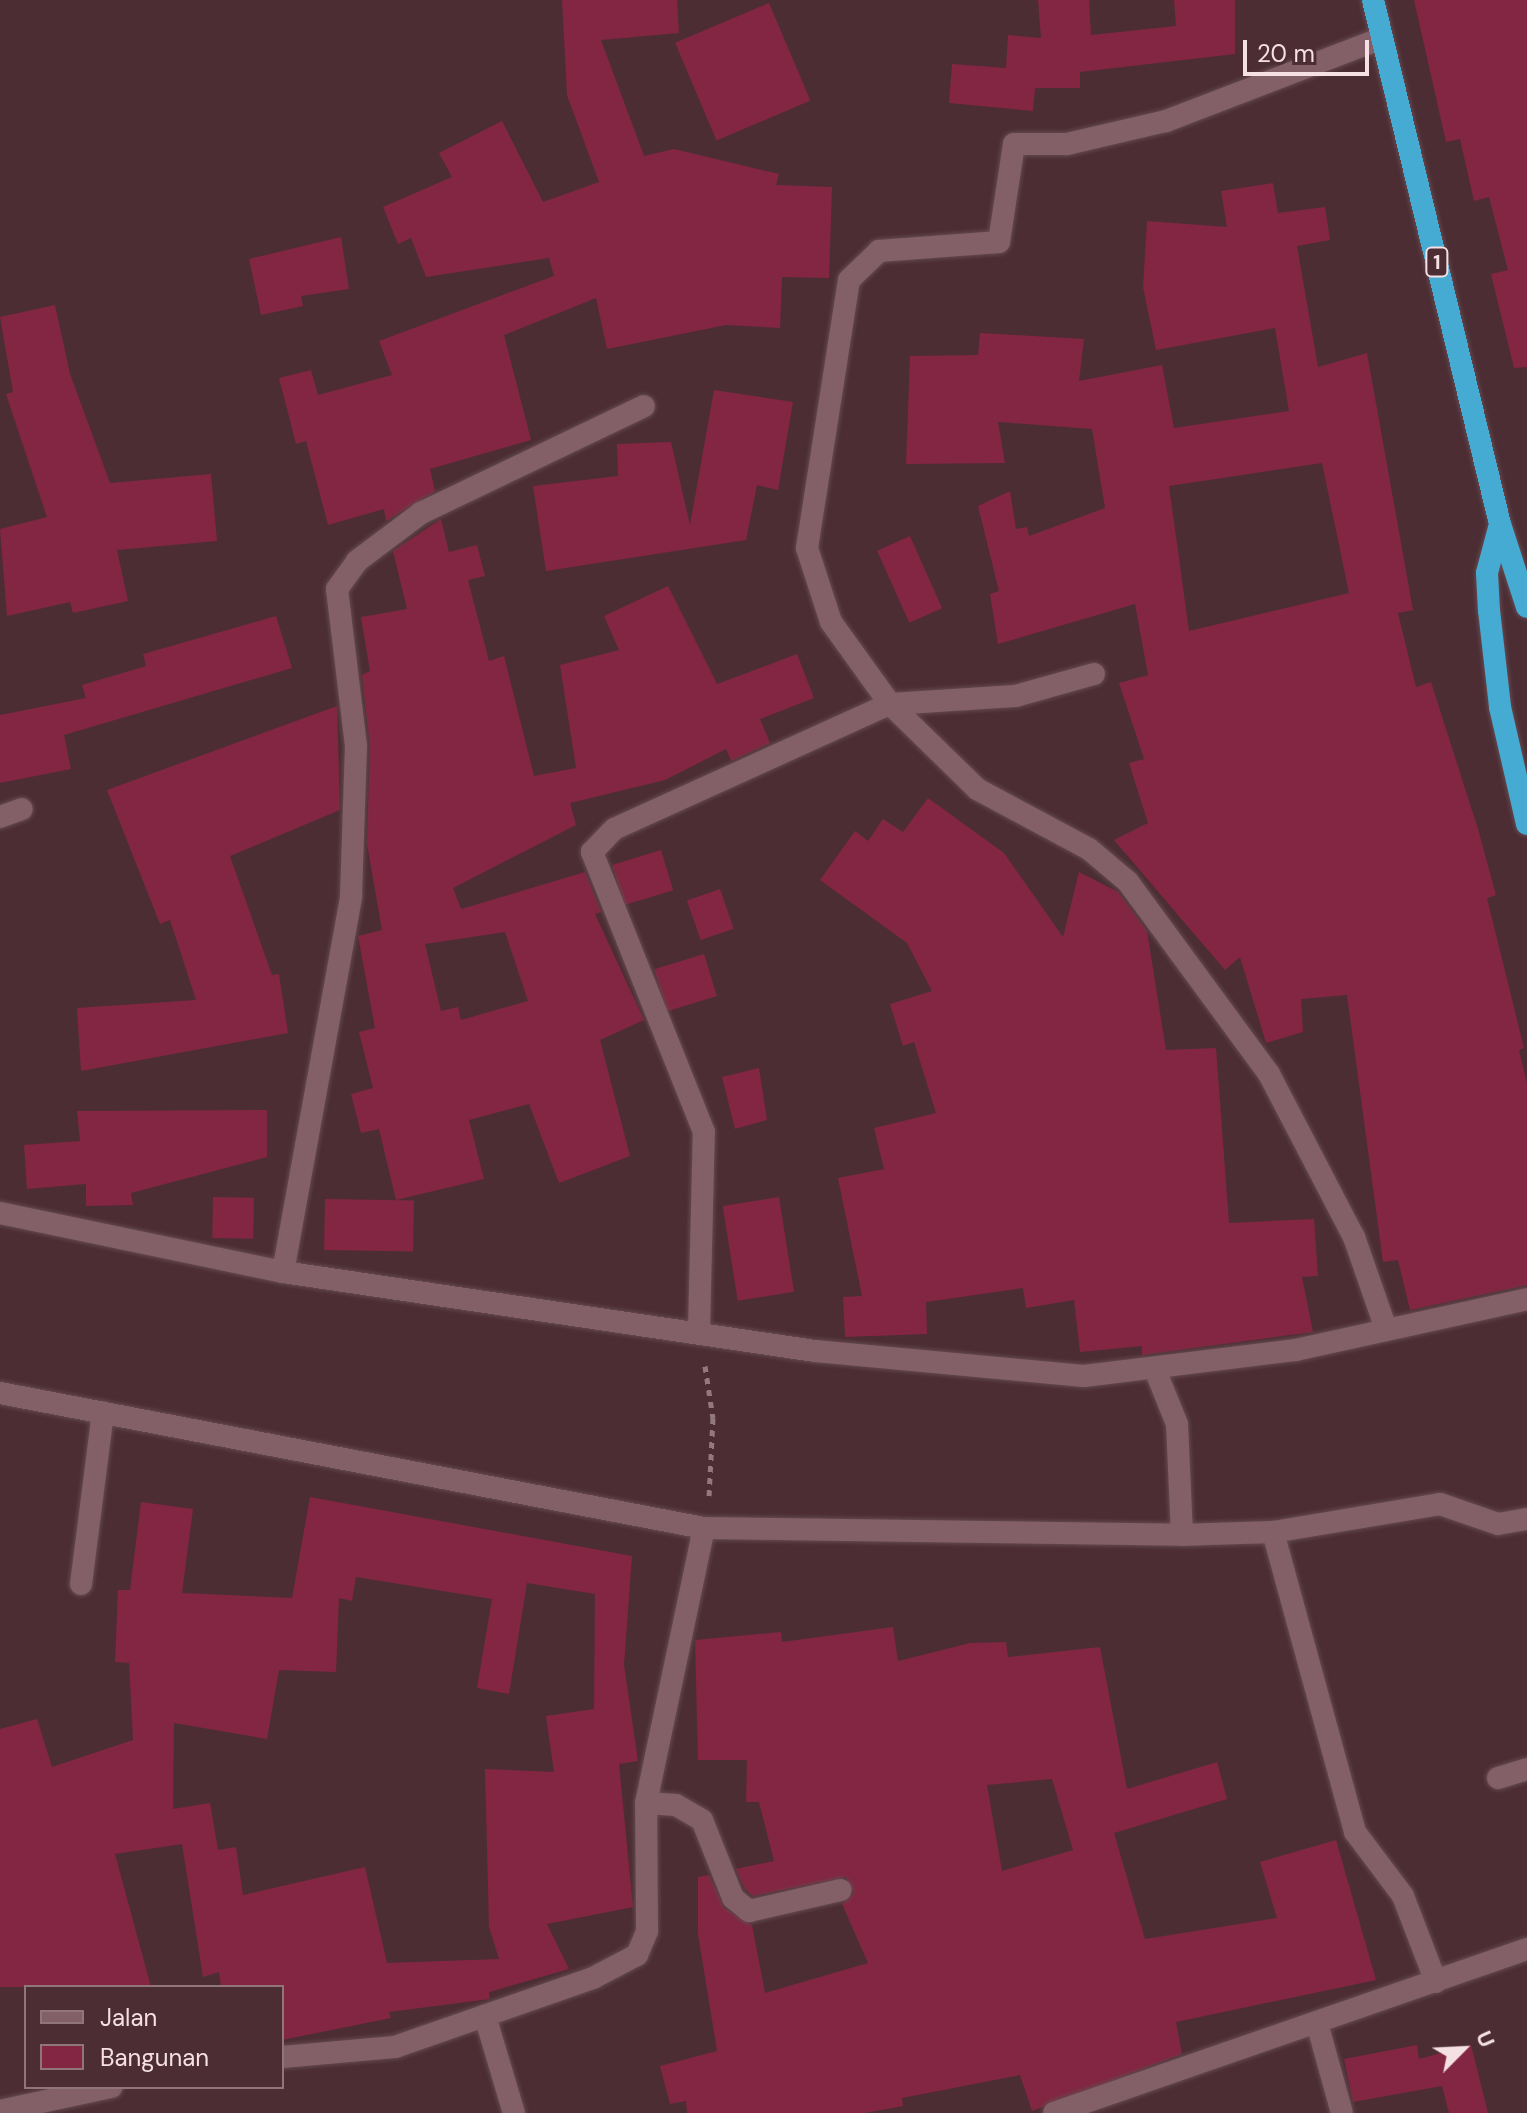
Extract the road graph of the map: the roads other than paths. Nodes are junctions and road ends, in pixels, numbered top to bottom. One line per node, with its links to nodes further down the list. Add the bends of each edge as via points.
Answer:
1 (1373, 0): 2 (highway, 1)
2 (1380, 39): 4 (highway, 1); 7 (street, via 1166,121 1067,144 1014,144 999,242 893,248 853,272 807,548 831,622)
3 (644, 406): 12 (street, via 421,513 357,561 337,589 356,746 351,896)
4 (1500, 524): 5 (highway, 1); 10 (highway, via 1487,573 1489,610 1500,707)
5 (1527, 607)
6 (1094, 674): 7 (street, via 1015,696)
7 (890, 704): 14 (street, via 977,789 1089,849 1128,882 1269,1074 1354,1237); 15 (street, via 614,829 592,852 704,1132)
8 (22, 809): 9 (street)
9 (0, 817)
10 (1527, 824)
11 (0, 1213): 12 (street)
12 (283, 1272): 15 (street)
13 (1527, 1299): 14 (street)
14 (1385, 1326): 16 (street, via 1296,1350)
15 (699, 1330): 16 (street, via 815,1351 1084,1376)
16 (1156, 1372): 22 (street, via 1177,1424)
17 (0, 1393): 18 (street)
18 (103, 1412): 20 (street); 23 (street)
19 (1527, 1519): 21 (street, via 1498,1524 1440,1504)
20 (704, 1528): 22 (street); 26 (street)
21 (1273, 1532): 22 (street); 29 (street, via 1355,1832 1403,1896)
22 (1182, 1535)
23 (81, 1584)
24 (1527, 1769): 25 (street)
25 (1498, 1778)
26 (646, 1803): 27 (street, via 676,1805 702,1820 733,1898 749,1911); 30 (street, via 647,1931 637,1955)
27 (841, 1890)
28 (1527, 1949): 29 (street)
29 (1436, 1982): 31 (street)
30 (485, 2016): 32 (street, via 395,2047); 35 (street)
31 (1317, 2023): 36 (street); 37 (street)
32 (284, 2057)
33 (102, 2089): 34 (street)
34 (0, 2111)
35 (514, 2113)
36 (1054, 2113)
37 (1342, 2113)

